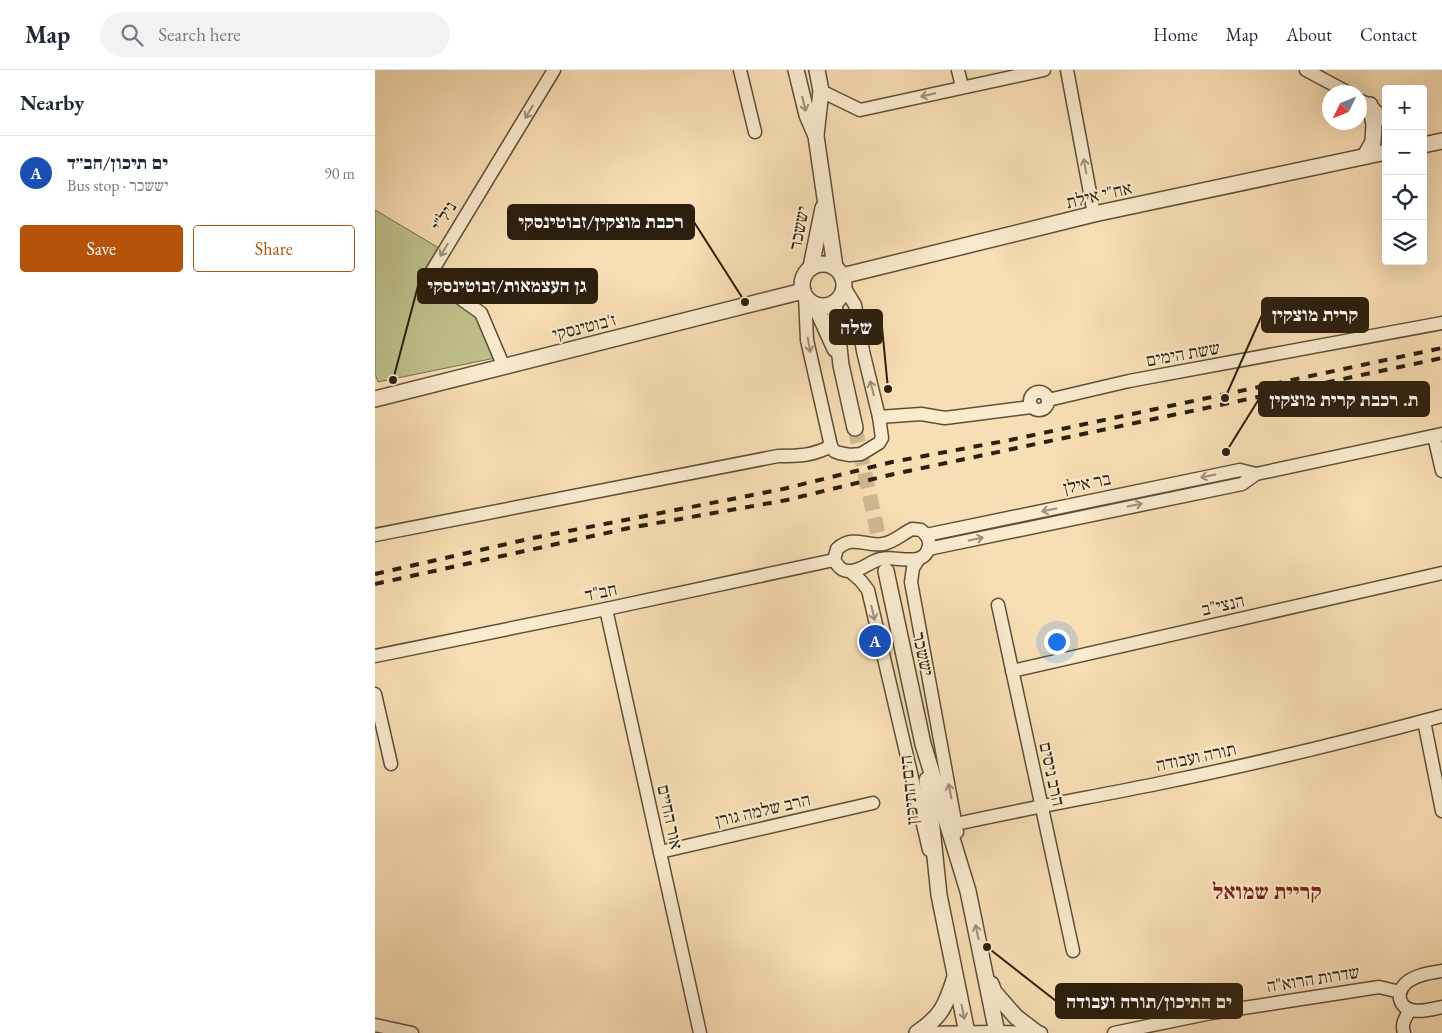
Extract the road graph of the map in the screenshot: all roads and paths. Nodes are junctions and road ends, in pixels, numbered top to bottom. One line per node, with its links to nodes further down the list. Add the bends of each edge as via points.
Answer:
1 (554, 70): 29 (street, ניל"י, one-way to 29, via 429,276 481,313)
2 (740, 70): 15 (street)
3 (796, 70): 16 (street, יששכר, one-way to 16, via 807,115)
4 (817, 70): 11 (street, יששכר)
5 (958, 70): 10 (street)
6 (1044, 70): 10 (street)
7 (1067, 70): 22 (street, one-way to 7)
8 (1305, 70): 9 (street)
9 (1334, 85)
10 (962, 87): 11 (street, one-way to 11, via 860,110)
11 (821, 91): 16 (street, יששכר)
12 (1367, 104): 14 (street)
13 (1367, 107): 20 (street, via 1374,124 1373,142)
14 (1382, 117)
15 (755, 132)
16 (816, 136): 21 (street, יששכר)
17 (1442, 141): 18 (street)
18 (1427, 144)
19 (1382, 153): 20 (street, אח"י אילת)
20 (1365, 156): 22 (street, אח"י אילת)
21 (825, 196): 23 (street, יששכר); 24 (street, יששכר)
22 (1094, 214): 24 (street, אח"י אילת)
23 (811, 267): 24 (street, via 829,264); 25 (street, via 804,275 802,286)
24 (840, 277): 26 (street, via 843,294); 31 (street, one-way to 24, via 855,305)
25 (808, 297): 26 (street, via 822,306); 28 (street); 29 (street, ז'בוטינסקי); 34 (street, one-way to 34, via 807,340)
26 (834, 303): 28 (street)
27 (1442, 323): 31 (street, ששת הימים, via 1129,382 1048,400 1042,410 1031,407 945,418 921,414)
28 (841, 365): 32 (street)
29 (504, 367): 30 (street, ז'בוטינסקי)
30 (375, 399)
31 (879, 417): 34 (street, via 882,438 871,449 850,455 834,451)
32 (855, 428)
33 (1438, 435): 35 (street); 36 (street, בר אילן)
34 (831, 446): 37 (street, via 818,453 779,456)
35 (1442, 471)
36 (1256, 474): 38 (street, בר אילן, one-way to 38, via 1240,470); 39 (street, בר אילן, one-way to 36, via 1242,484)
37 (375, 535)
38 (926, 535): 39 (street); 40 (street, בר אילן, via 921,530 912,529 886,543 846,542 837,549)
39 (929, 549): 41 (street)
40 (834, 560): 43 (street, via 841,569); 46 (street, חב"ד)
41 (918, 560): 43 (street, via 888,557); 57 (street, one-way to 41, via 911,582)
42 (886, 571): 52 (street, יששכר)
43 (851, 572): 60 (street, one-way to 60, via 868,590)
44 (1442, 573): 48 (street, הנצי"ב)
45 (998, 605): 48 (street, הרב ניסים)
46 (607, 609): 47 (street, חב"ד); 58 (street, אור החיים)
47 (375, 656)
48 (1012, 671): 55 (street, הרב ניסים)
49 (375, 694): 53 (street)
50 (1442, 716): 51 (street, תורה ועבודה)
51 (1424, 720): 55 (street, תורה ועבודה, via 1279,757); 56 (street)
52 (923, 744): 59 (street, הים התיכון); 60 (street, הים התיכון)
53 (391, 764)
54 (873, 803): 58 (street, הרב שלמה גורן)
55 (1041, 806): 57 (street, תורה ועבודה); 61 (street, הרב ניסים)
56 (1442, 811)
57 (956, 824): 59 (street)
58 (660, 852): 71 (street, אור החיים)
59 (968, 891): 62 (street, הים התיכון, one-way to 59)
60 (939, 895): 64 (street, הים התיכון)
61 (1073, 951)
62 (983, 964): 69 (street, הים התיכון); 74 (street, via 994,992 1003,1004 1015,1018)
63 (1442, 971): 65 (street, via 1416,977)
64 (955, 975): 72 (street, via 942,1010 932,1023); 73 (street, הים התיכון, one-way to 73)
65 (1400, 992): 67 (street, via 1400,998); 76 (street, שדרות הרוא"ה, via 1379,987 1211,1013)
66 (1442, 1007): 67 (street)
67 (1410, 1010): 77 (street, via 1404,1019)
68 (375, 1025): 70 (street)
69 (997, 1032): 73 (street); 74 (street)
70 (412, 1033)
71 (700, 1033)
72 (917, 1033): 73 (street)
73 (967, 1033)
74 (1037, 1033): 75 (street)
75 (1041, 1033)
76 (1113, 1033)
77 (1404, 1033)

